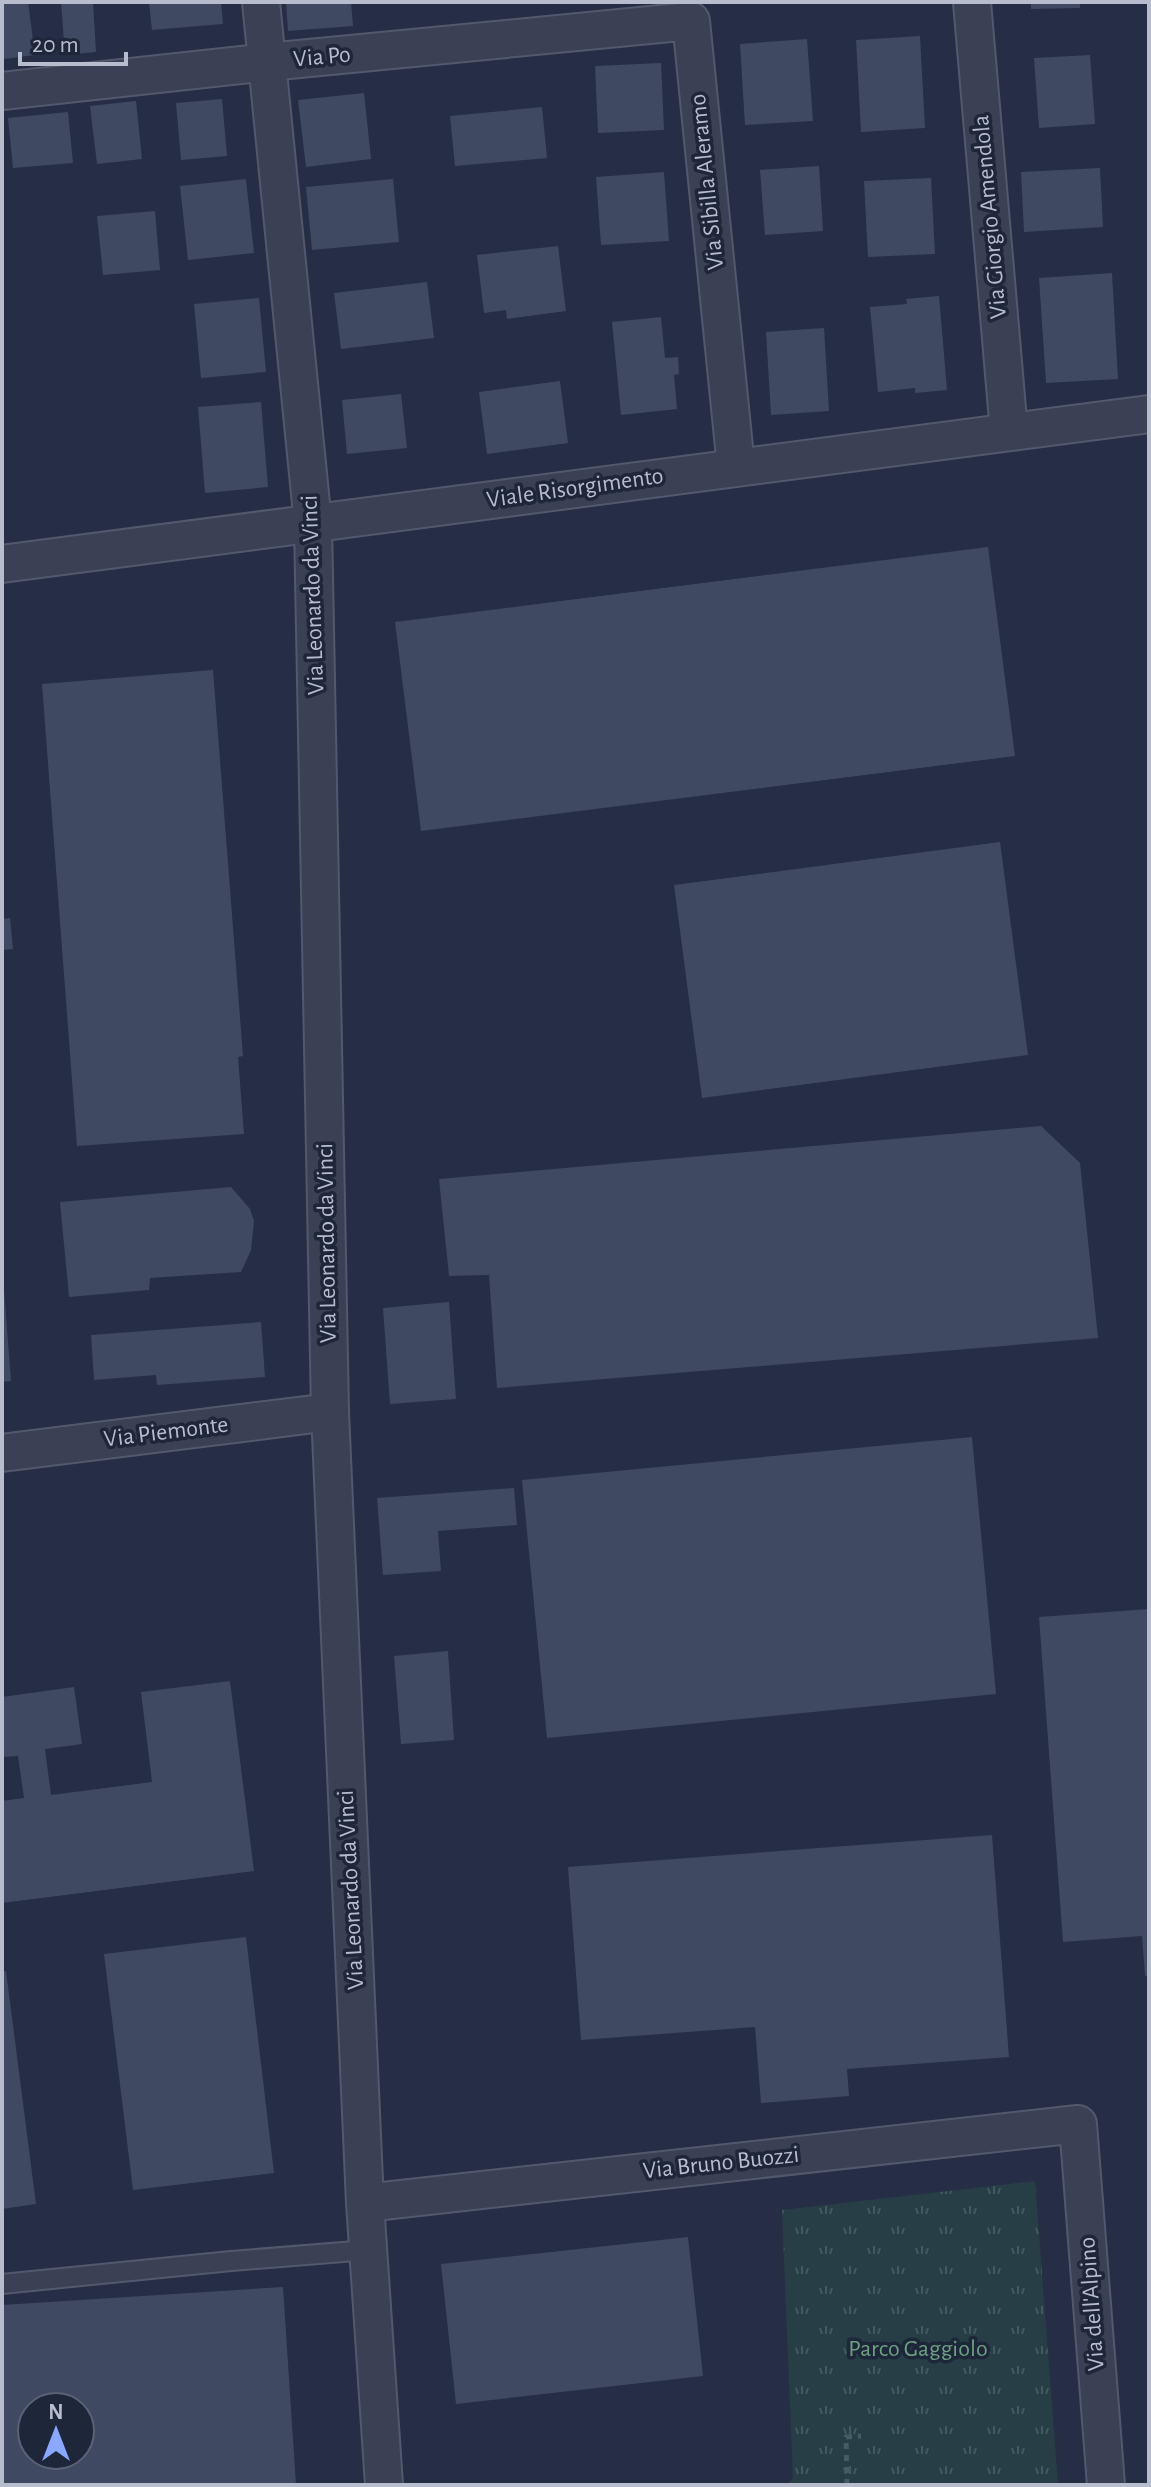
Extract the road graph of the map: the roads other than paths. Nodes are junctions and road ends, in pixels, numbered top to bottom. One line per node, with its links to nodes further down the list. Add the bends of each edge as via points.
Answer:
1 (261, 2): 4 (street, Via Leonardo da Vinci)
2 (972, 2): 7 (street, Via Giorgio Amendola)
3 (595, 16): 4 (street, Via Po); 8 (street, Via Sibilla Aleramo, via 691,21)
4 (268, 62): 5 (street, Via Po); 9 (street, Via Leonardo da Vinci)
5 (2, 91)
6 (1149, 414): 7 (street, Viale Risorgimento)
7 (1009, 432): 8 (street, Viale Risorgimento)
8 (736, 467): 9 (street, Viale Risorgimento)
9 (313, 524): 10 (street, Viale Risorgimento); 11 (street, Via Leonardo da Vinci)
10 (2, 564)
11 (330, 1412): 12 (street, Via Piemonte); 14 (street, Via Leonardo da Vinci)
12 (2, 1453)
13 (1078, 2124): 14 (street, Via Bruno Buozzi); 18 (street, Via dell'Alpino)
14 (365, 2203): 15 (street, Via Leonardo da Vinci)
15 (368, 2250): 16 (lane); 17 (street, Via Leonardo da Vinci)
16 (2, 2284)
17 (384, 2485)
18 (1106, 2485)

